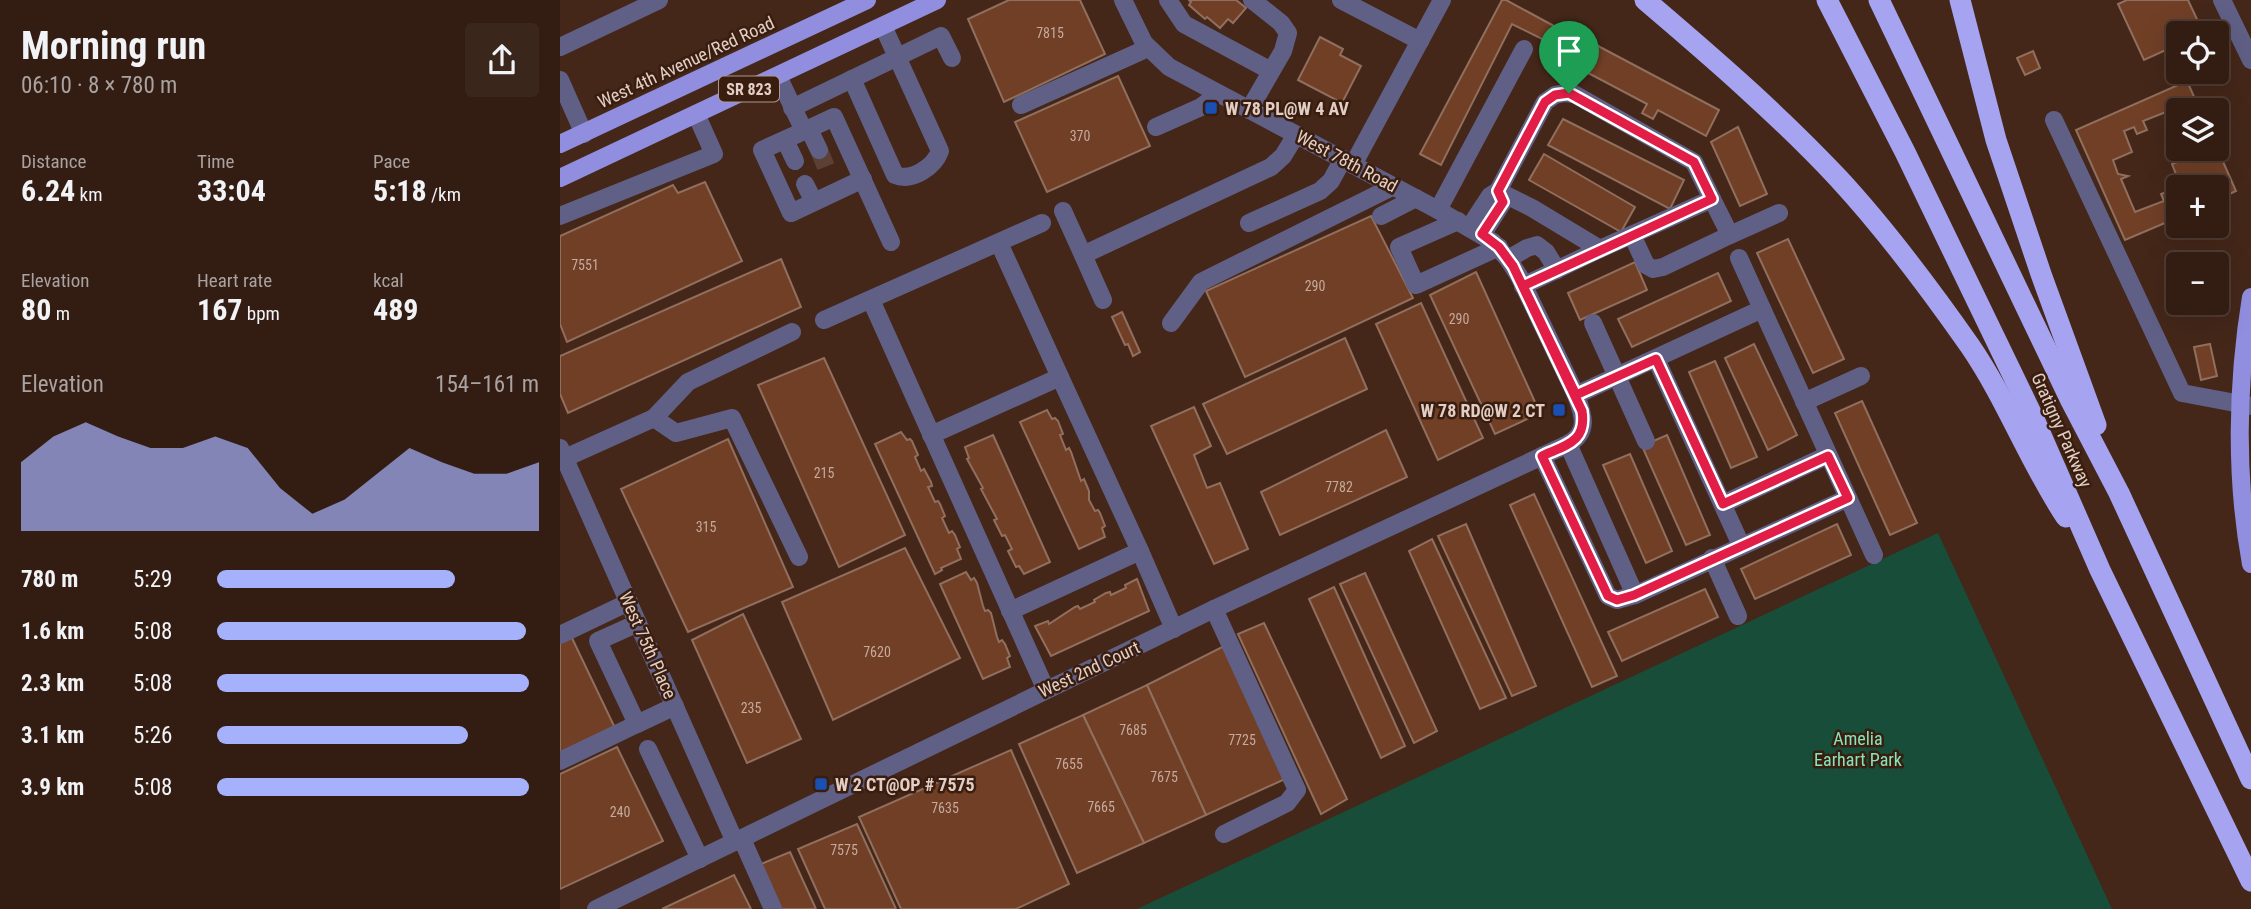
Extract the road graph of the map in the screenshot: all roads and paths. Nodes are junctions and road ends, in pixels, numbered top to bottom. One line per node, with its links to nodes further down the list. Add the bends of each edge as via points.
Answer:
1 (659, 0): 16 (street)
2 (867, 0): 34 (main road, West 4th Avenue/Red Road / SR 823)
3 (937, 0): 14 (main road, SR 823)
4 (1123, 0): 17 (street, West 78th Road)
5 (1168, 0): 22 (street, via 1184,24)
6 (1252, 0): 22 (street, via 1288,33)
7 (1341, 0): 15 (street)
8 (1644, 0): 101 (highway, via 1747,88 1840,180 1915,271 1972,349 2010,412 2050,494)
9 (1828, 0): 101 (highway, Gratigny Parkway, via 2028,407)
10 (1879, 0): 92 (highway, Gratigny Parkway)
11 (1960, 0): 92 (highway, via 1996,140)
12 (2222, 0): 21 (street)
13 (1437, 2): 15 (street)
14 (884, 26): 19 (street); 23 (main road, SR 823)
15 (1420, 41): 40 (street)
16 (560, 47)
17 (1148, 48): 26 (street, West 78th Road, via 1169,67); 27 (street)
18 (1524, 49): 51 (street)
19 (898, 57): 20 (street, via 941,36); 24 (street); 24 (street, via 940,151 933,165 906,178 895,175)
20 (952, 58)
21 (2251, 60)
22 (1271, 71): 29 (street)
23 (778, 76): 28 (street); 30 (main road, SR 823)
24 (852, 79): 28 (street)
25 (560, 80): 34 (street)
26 (1218, 94): 29 (street, West 78th Road); 32 (street)
27 (1021, 106)
28 (792, 107): 33 (street)
29 (1249, 110): 35 (street, West 78th Road)
30 (696, 114): 42 (main road, SR 823); 54 (street, via 714,154)
31 (2054, 120): 82 (street, via 2182,393)
32 (1156, 127)
33 (806, 130): 36 (street); 38 (street); 43 (street, via 834,117)
34 (584, 134): 37 (main road, West 4th Avenue/Red Road / SR 823)
35 (1296, 135): 40 (street, West 78th Road); 64 (street, via 1271,167)
36 (785, 140): 39 (street); 50 (street, via 762,150 791,213)
37 (560, 144)
38 (819, 150)
39 (795, 161)
40 (1348, 162): 45 (street, West 78th Road); 57 (street, via 1320,191)
41 (830, 174): 46 (street)
42 (560, 178)
43 (863, 179): 46 (street); 61 (street)
44 (805, 184): 50 (street)
45 (1394, 186): 48 (street, West 78th Road); 73 (street, via 1201,282)
46 (837, 191): 50 (street)
47 (1498, 191): 49 (street, via 1545,102 1569,93 1694,162); 60 (street, via 1490,196); 63 (street)
48 (1416, 198): 51 (street, West 78th Road); 55 (street)
49 (1712, 199): 58 (street); 59 (street)
50 (814, 202)
51 (1438, 209): 60 (street, West 78th Road)
52 (1063, 211): 64 (street)
53 (1779, 213): 59 (street)
54 (560, 216)
55 (1381, 216)
56 (1042, 223): 62 (street)
57 (1249, 223)
58 (1632, 235): 59 (street, via 1646,265 1653,269); 63 (street)
59 (1730, 235)
60 (1484, 238): 66 (street, via 1527,248 1537,245); 67 (street)
61 (891, 242)
62 (999, 243): 69 (street); 78 (street)
63 (1601, 249): 66 (street)
64 (1083, 255): 70 (street)
65 (1739, 258): 71 (street)
66 (1557, 270): 67 (street)
67 (1523, 286): 80 (street)
68 (2251, 297): 82 (main road, via 2245,331)
69 (870, 300): 72 (street); 84 (street)
70 (1103, 300)
71 (1762, 309): 76 (street); 81 (street)
72 (824, 320)
73 (1171, 323)
74 (1593, 323): 79 (street)
75 (792, 332): 83 (street, via 688,382)
76 (1656, 359): 79 (street); 94 (street)
77 (1861, 376): 81 (street)
78 (1060, 377): 84 (street); 96 (street)
79 (1617, 377): 80 (street); 85 (street)
80 (1576, 395): 86 (street, West 2nd Court, via 1582,431)
81 (1804, 402): 89 (street)
82 (2246, 406): 100 (main road, via 2242,483)
83 (654, 418): 87 (street); 98 (street, via 676,433 732,418)
84 (931, 435): 105 (street)
85 (1646, 441)
86 (1568, 444): 88 (street, West 2nd Court); 90 (street)
87 (562, 453): 103 (street, West 75th Place)
88 (1542, 456): 91 (street); 104 (street, West 2nd Court)
89 (1828, 456): 93 (street); 94 (street)
90 (1584, 481): 91 (street); 102 (street)
91 (1559, 493): 102 (street, via 1608,596 1617,600)
92 (2119, 493): 115 (highway, Gratigny Parkway)
93 (1848, 498): 95 (street); 97 (street)
94 (1723, 504): 95 (street)
95 (1741, 545): 99 (street)
96 (1140, 551): 105 (street); 108 (street)
97 (1874, 555)
98 (799, 557)
99 (1713, 558): 102 (street); 106 (street)
100 (2251, 564)
101 (2100, 570): 119 (highway, Gratigny Parkway)
102 (1634, 595)
103 (629, 602): 107 (street, West 75th Place); 109 (street)
104 (1214, 609): 108 (street, West 2nd Court); 116 (street, via 1297,790 1287,803)
105 (1010, 611): 110 (street)
106 (1738, 617)
107 (638, 623): 111 (street, West 75th Place); 112 (street, via 598,641)
108 (1174, 629): 110 (street, West 2nd Court)
109 (560, 635)
110 (1046, 690): 117 (street, West 2nd Court)
111 (675, 706): 112 (street); 117 (street, West 75th Place)
112 (637, 724): 114 (street)
113 (648, 749): 118 (street)
114 (560, 761)
115 (2251, 779)
116 (1224, 834)
117 (739, 840): 118 (street, West 2nd Court); 121 (street, West 75th Place)
118 (700, 859): 120 (street, West 2nd Court)
119 (2251, 881)
120 (596, 909)
121 (773, 909)

